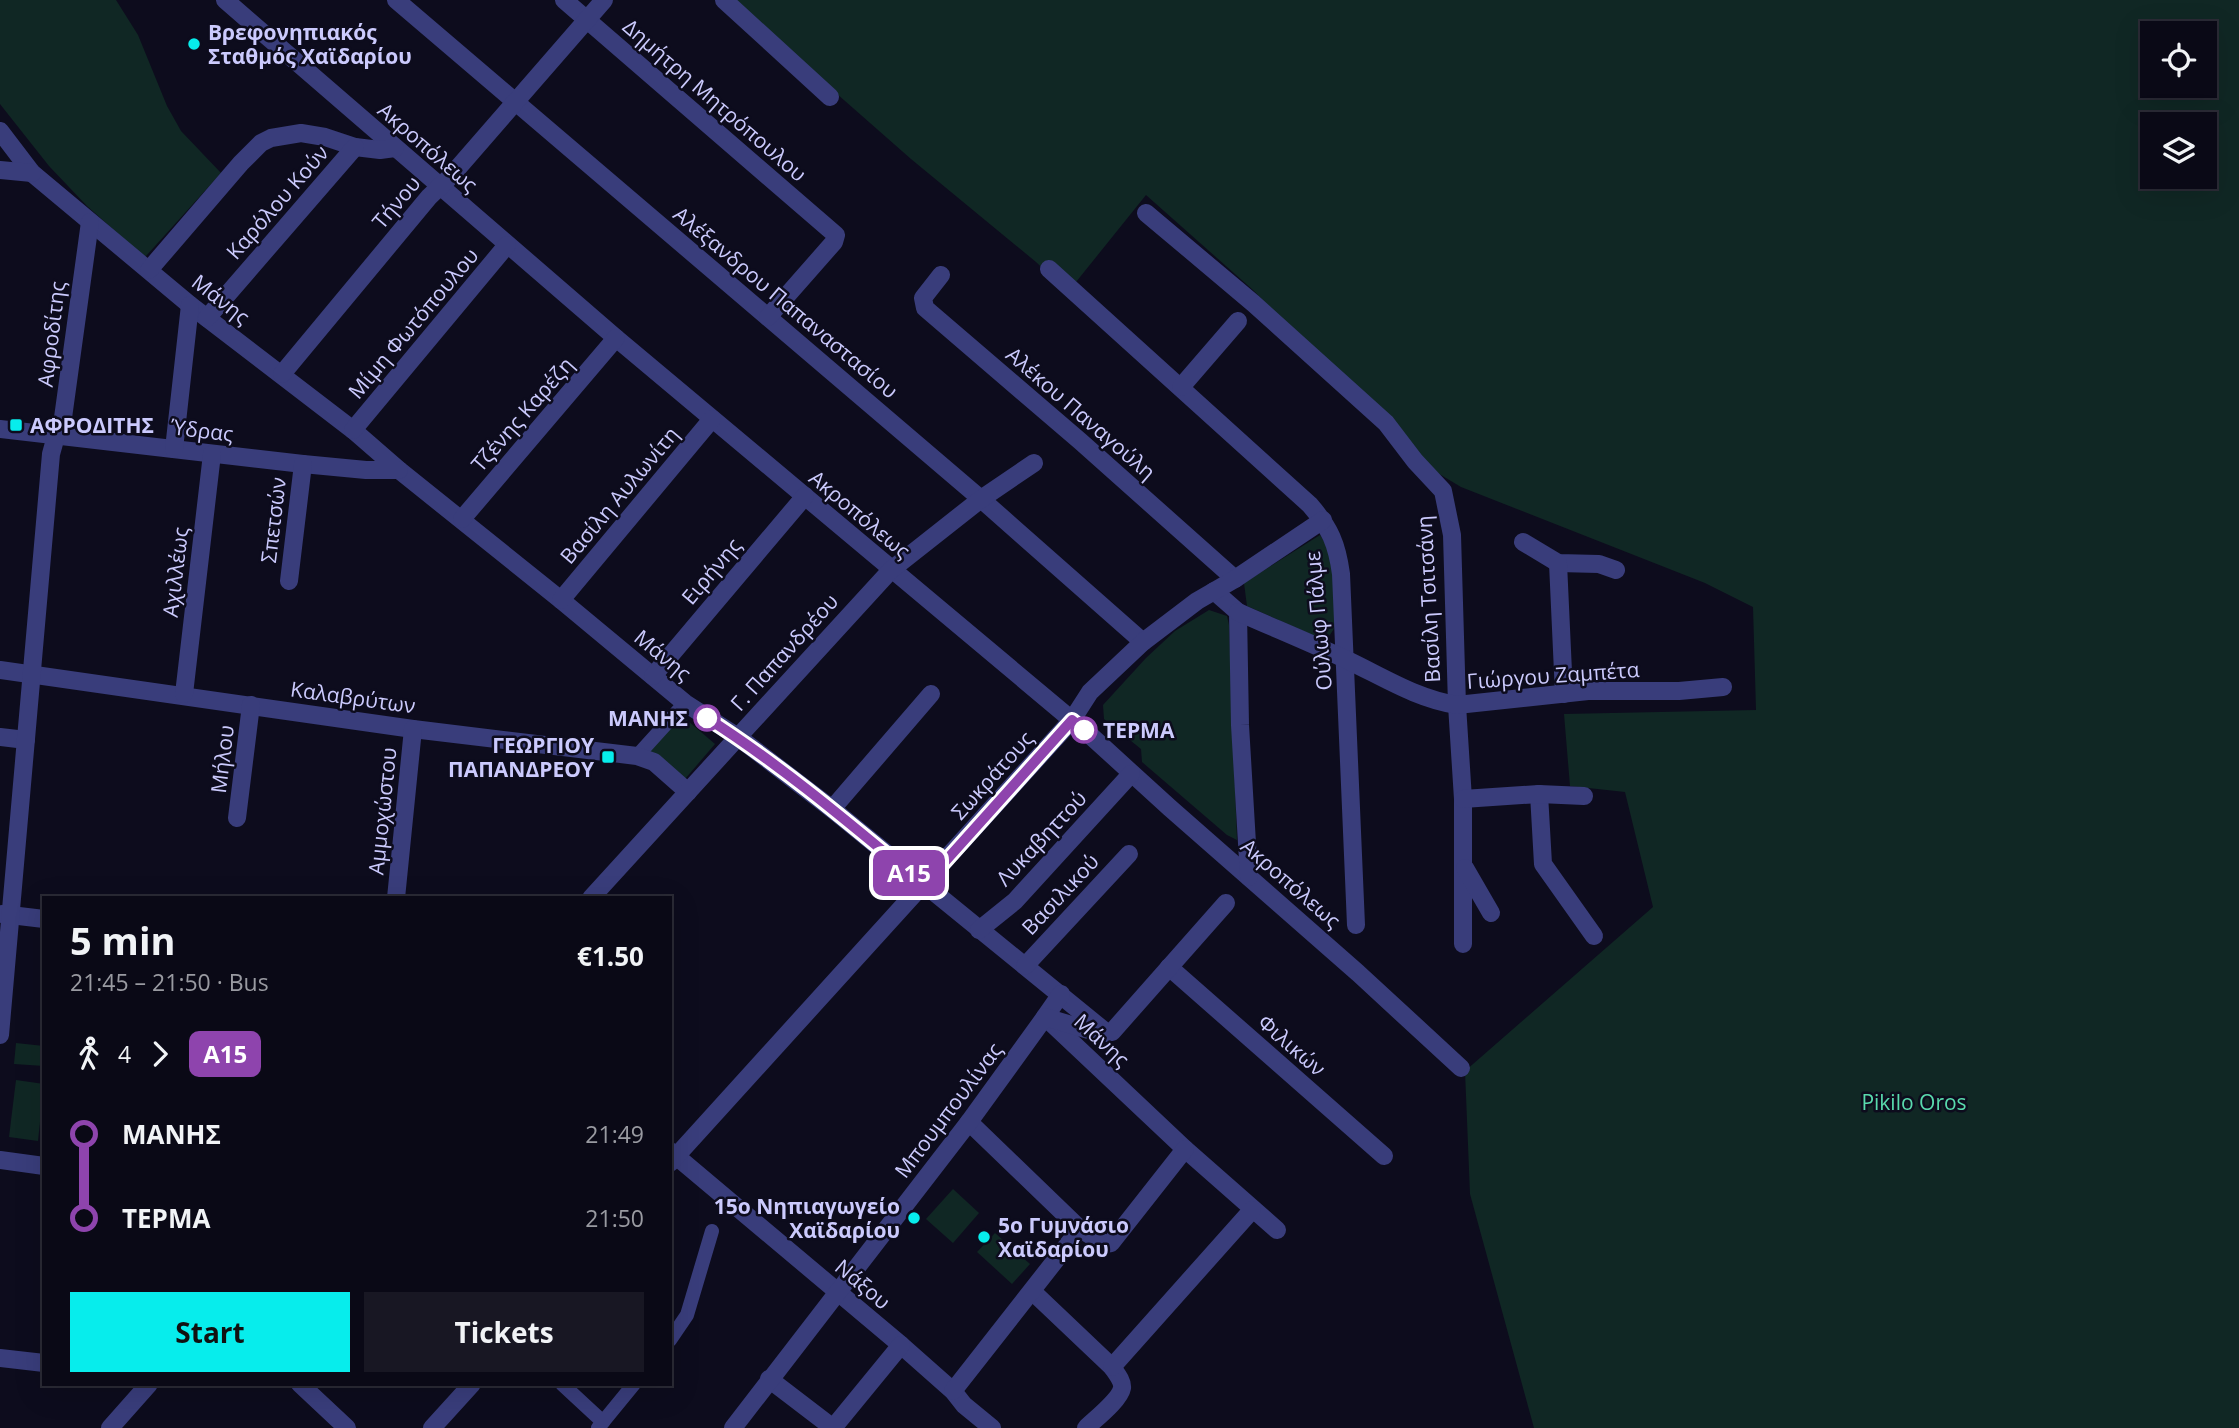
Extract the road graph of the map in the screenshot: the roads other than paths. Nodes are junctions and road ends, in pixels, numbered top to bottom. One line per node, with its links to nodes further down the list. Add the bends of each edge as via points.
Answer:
1 (225, 0): 11 (street, Ακροπόλεως)
2 (396, 0): 8 (street, Αλέξανδρου Παπαναστασίου)
3 (564, 0): 6 (street, Δημήτρη Μητρόπουλου)
4 (604, 0): 6 (street, Τήνου)
5 (724, 0): 7 (street)
6 (587, 19): 8 (street, Τήνου); 22 (street, Δημήτρη Μητρόπουλου, via 836,235)
7 (830, 97)
8 (515, 101): 14 (street, Τήνου); 22 (street, Αλέξανδρου Παπαναστασίου)
9 (0, 131): 13 (street, Μάνης)
10 (355, 148): 11 (street); 18 (street, via 301,133 265,140); 23 (street, Καρόλου Κούν)
11 (395, 148): 14 (street, Ακροπόλεως)
12 (0, 170): 13 (street)
13 (32, 173): 16 (street, Μάνης)
14 (439, 186): 17 (street, Ακροπόλεως); 26 (street, Τήνου)
15 (1146, 213): 61 (street, Βασίλη Τσιτσάνη, via 1386,423 1443,491 1452,535)
16 (90, 222): 18 (street, Μάνης); 31 (street, Αφροδίτης, via 62,425)
17 (507, 245): 25 (street, Ακροπόλεως); 30 (street, Μίμη Φωτόπουλου)
18 (149, 270): 21 (street, Μάνης)
19 (1049, 270): 27 (street, Ούλωφ Πάλμε)
20 (941, 275): 45 (street, Αλέκου Παναγούλη, via 923,298 925,308)
21 (190, 305): 23 (street, Μάνης); 32 (street)
22 (768, 317): 38 (street, Αλέξανδρου Παπαναστασίου)
23 (208, 318): 26 (street, Μάνης)
24 (1238, 321): 27 (street)
25 (616, 338): 28 (street, Ακροπόλεως); 39 (street, Τζένης Καρέζη)
26 (282, 374): 30 (street, Μάνης)
27 (1181, 387): 40 (street, Ούλωφ Πάλμε)
28 (712, 419): 37 (street, Ακροπόλεως); 48 (street, Βασίλη Αυλωνίτη)
29 (0, 429): 31 (street, Ύδρας)
30 (353, 430): 36 (street, Μάνης)
31 (56, 436): 32 (street, Ύδρας); 53 (street, Αφροδίτης)
32 (174, 449): 33 (street, Ύδρας)
33 (212, 454): 35 (street, Ύδρας); 56 (street, Αχιλλέως)
34 (1034, 463): 38 (street, Γ. Παπανδρέου)
35 (303, 464): 36 (street, Ύδρας); 46 (street, Σπετσών)
36 (399, 470): 39 (street, Μάνης)
37 (805, 496): 43 (street, Ακροπόλεως); 54 (street, Ειρήνης)
38 (981, 499): 43 (street, Γ. Παπανδρέου); 50 (street, Αλέξανδρου Παπαναστασίου)
39 (462, 519): 48 (street, Μάνης)
40 (1323, 520): 45 (street, Σωκράτους); 51 (street, Ούλωφ Πάλμε, via 1339,556)
41 (1523, 542): 42 (street)
42 (1558, 563): 44 (street, via 1599,564); 58 (street)
43 (891, 570): 62 (street, Ακροπόλεως); 65 (street, Γ. Παπανδρέου)
44 (1616, 570)
45 (1235, 579): 47 (street, Σωκράτους)
46 (289, 581)
47 (1214, 591): 49 (street); 50 (street, Σωκράτους)
48 (561, 600): 54 (street, Μάνης)
49 (1238, 612): 51 (street, Γιώργου Ζαμπέτα); 77 (street)
50 (1143, 642): 62 (street, Σωκράτους, via 1090,692)
51 (1346, 659): 61 (street, Γιώργου Ζαμπέτα, via 1422,697); 85 (street, Ούλωφ Πάλμε)
52 (0, 670): 53 (street, Καλαβρύτων)
53 (33, 674): 56 (street, Καλαβρύτων); 66 (street, Αφροδίτης)
54 (653, 676): 59 (street, Μάνης)
55 (1723, 687): 58 (street, Γιώργου Ζαμπέτα)
56 (184, 694): 60 (street, Καλαβρύτων)
57 (931, 694): 73 (street)
58 (1564, 694): 61 (street, Γιώργου Ζαμπέτα)
59 (684, 703): 65 (street, Μάνης); 67 (street)
60 (251, 705): 63 (street, Καλαβρύτων); 74 (street, Μήλου)
61 (1457, 705): 72 (street, Βασίλη Τσιτσάνη)
62 (1072, 720): 68 (street, Ακροπόλεως); 78 (street, Σωκράτους)
63 (413, 729): 67 (street, Καλαβρύτων); 79 (street, Αμμοχώστου)
64 (0, 737): 66 (street)
65 (738, 737): 69 (street, Γ. Παπανδρέου); 73 (street, Μάνης)
66 (26, 740): 83 (street, Αφροδίτης)
67 (637, 756): 69 (street, Καλαβρύτων, via 654,762)
68 (1131, 774): 77 (street, Ακροπόλεως); 86 (street, Λυκαβηττού, via 1015,901)
69 (688, 792): 80 (street, Γ. Παπανδρέου)
70 (1539, 794): 71 (street); 72 (street); 87 (street, via 1544,864)
71 (1584, 796)
72 (1463, 799): 76 (street, Βασίλη Τσιτσάνη)
73 (832, 809): 78 (street, Μάνης)
74 (237, 818)
75 (1129, 854): 89 (street, Βασιλικού)
76 (1463, 865): 82 (street); 88 (street, Βασίλη Τσιτσάνη)
77 (1249, 877): 95 (street, Ακροπόλεως)
78 (924, 885): 86 (street, Μάνης); 98 (street, Σωκράτους)
79 (396, 896)
80 (593, 896)
81 (1226, 903): 90 (street)
82 (1490, 913)
83 (6, 914): 84 (street); 94 (street, Αφροδίτης)
84 (42, 919)
85 (1356, 925)
86 (979, 930): 89 (street, Μάνης)
87 (1594, 936)
88 (1463, 944)
89 (1025, 966): 91 (street, Μάνης)
90 (1169, 967): 93 (street); 99 (street, Φιλικών)
91 (1061, 994): 92 (street, Μάνης); 93 (street)
92 (1045, 1017): 93 (street); 96 (street, Μπουμπουλίνας); 97 (street, Μάνης)
93 (1107, 1033)
94 (0, 1035)
95 (1461, 1068)
96 (969, 1122): 103 (street); 106 (street, Μπουμπουλίνας)
97 (1185, 1149): 102 (street, Μάνης); 103 (street, via 1111,1243 1099,1242)
98 (672, 1156): 106 (street, Νάξου)
99 (1384, 1156)
100 (0, 1160): 101 (street)
101 (42, 1166)
102 (1252, 1210): 104 (street, Μάνης); 112 (street)
103 (1080, 1229): 107 (street)
104 (1277, 1230)
105 (712, 1231): 108 (street, via 687,1315)
106 (838, 1292): 109 (street, Νάξου); 113 (street, Μπουμπουλίνας)
107 (1033, 1292): 112 (street); 119 (street)
108 (676, 1323)
109 (901, 1345): 119 (street, Νάξου); 125 (street)
110 (0, 1358): 111 (street)
111 (42, 1363)
112 (1112, 1367): 127 (street, via 1122,1389)
113 (769, 1379): 124 (street, Μπουμπουλίνας); 125 (street)
114 (147, 1386): 121 (street)
115 (302, 1386): 122 (street)
116 (470, 1386): 123 (street)
117 (564, 1386): 120 (street)
118 (632, 1386): 120 (street)
119 (953, 1391): 126 (street, Νάξου)
120 (601, 1425)
121 (110, 1428)
122 (347, 1428)
123 (432, 1428)
124 (733, 1428)
125 (833, 1428)
126 (992, 1428)
127 (1086, 1428)

